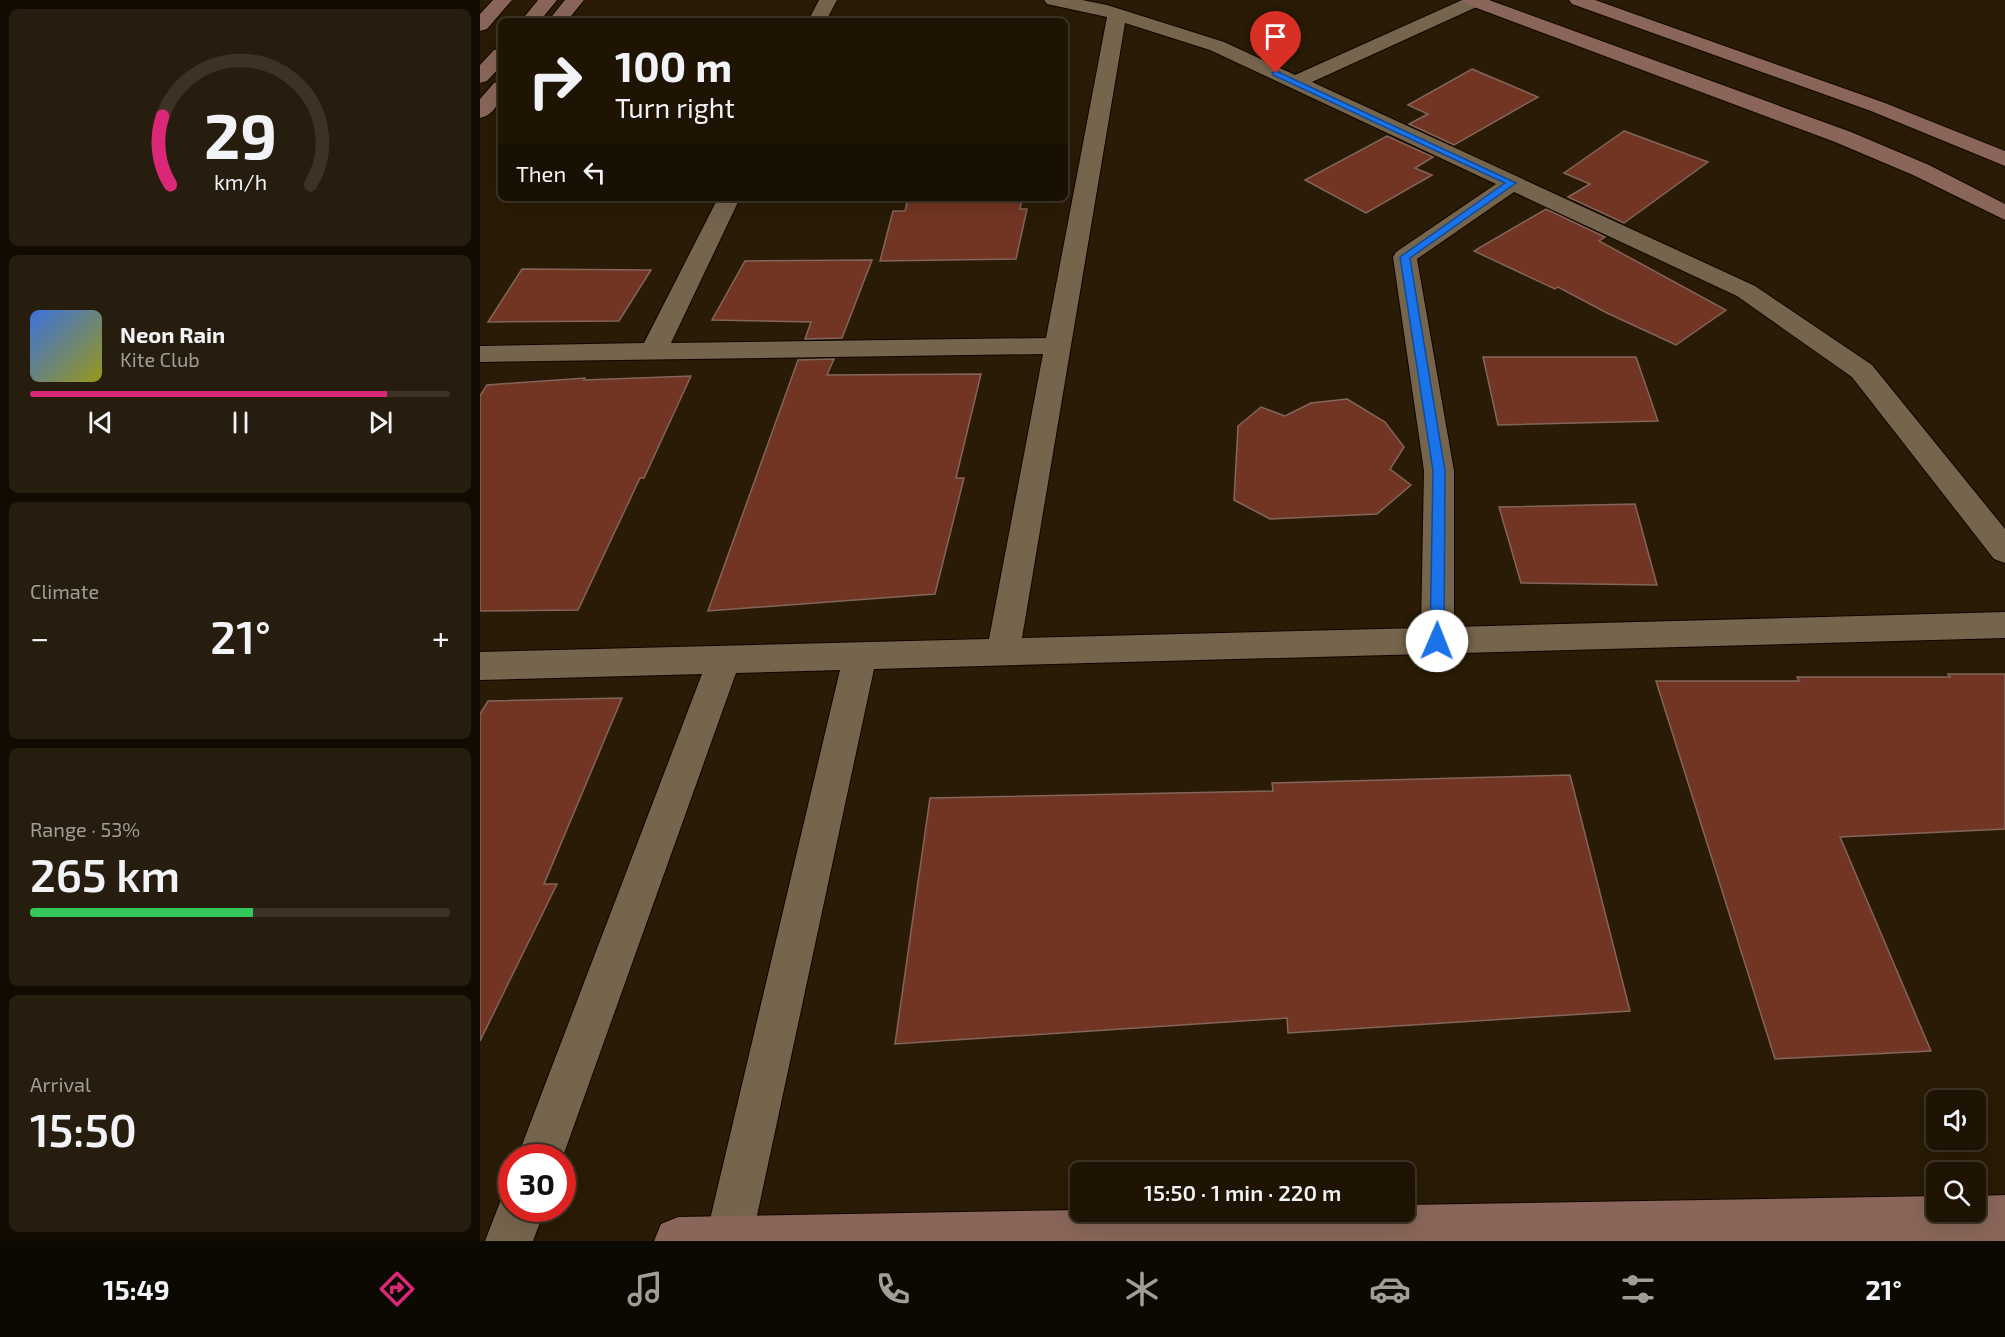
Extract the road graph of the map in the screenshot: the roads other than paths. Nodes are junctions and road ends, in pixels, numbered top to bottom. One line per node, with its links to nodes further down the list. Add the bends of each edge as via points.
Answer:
1 (503, 0): 14 (main road)
2 (548, 0): 11 (main road)
3 (575, 0): 12 (main road)
4 (828, 0): 13 (street)
5 (1053, 0): 10 (street)
6 (1515, 0): 22 (main road, via 1876,133)
7 (1578, 0): 21 (main road, via 1878,107)
8 (1622, 0): 20 (main road, via 1836,75)
9 (1473, 1): 17 (street); 25 (main road, via 1843,137 1921,170)
10 (1117, 14): 17 (street, via 1217,46); 26 (street)
11 (533, 18)
12 (560, 18)
13 (819, 18)
14 (480, 24)
15 (498, 57): 16 (main road)
16 (480, 77)
17 (1296, 82): 23 (street)
18 (498, 91): 19 (main road)
19 (480, 112)
20 (2005, 144)
21 (2005, 159)
22 (1968, 172)
23 (1512, 183): 29 (street, via 1746,291 1862,372); 31 (street, via 1405,257 1439,471)
24 (728, 201): 27 (street)
25 (2005, 213)
26 (1058, 346): 27 (street); 32 (street)
27 (652, 352): 28 (street)
28 (480, 354)
29 (2005, 551)
30 (2005, 625): 31 (street)
31 (1437, 641): 32 (street)
32 (1003, 653): 33 (street)
33 (860, 656): 34 (street); 39 (street)
34 (724, 660): 35 (street); 36 (street)
35 (480, 666)
36 (545, 1144)
37 (2005, 1219): 39 (main road)
38 (516, 1222): 40 (street)
39 (728, 1239): 41 (main road)
40 (509, 1241)
41 (678, 1241)

